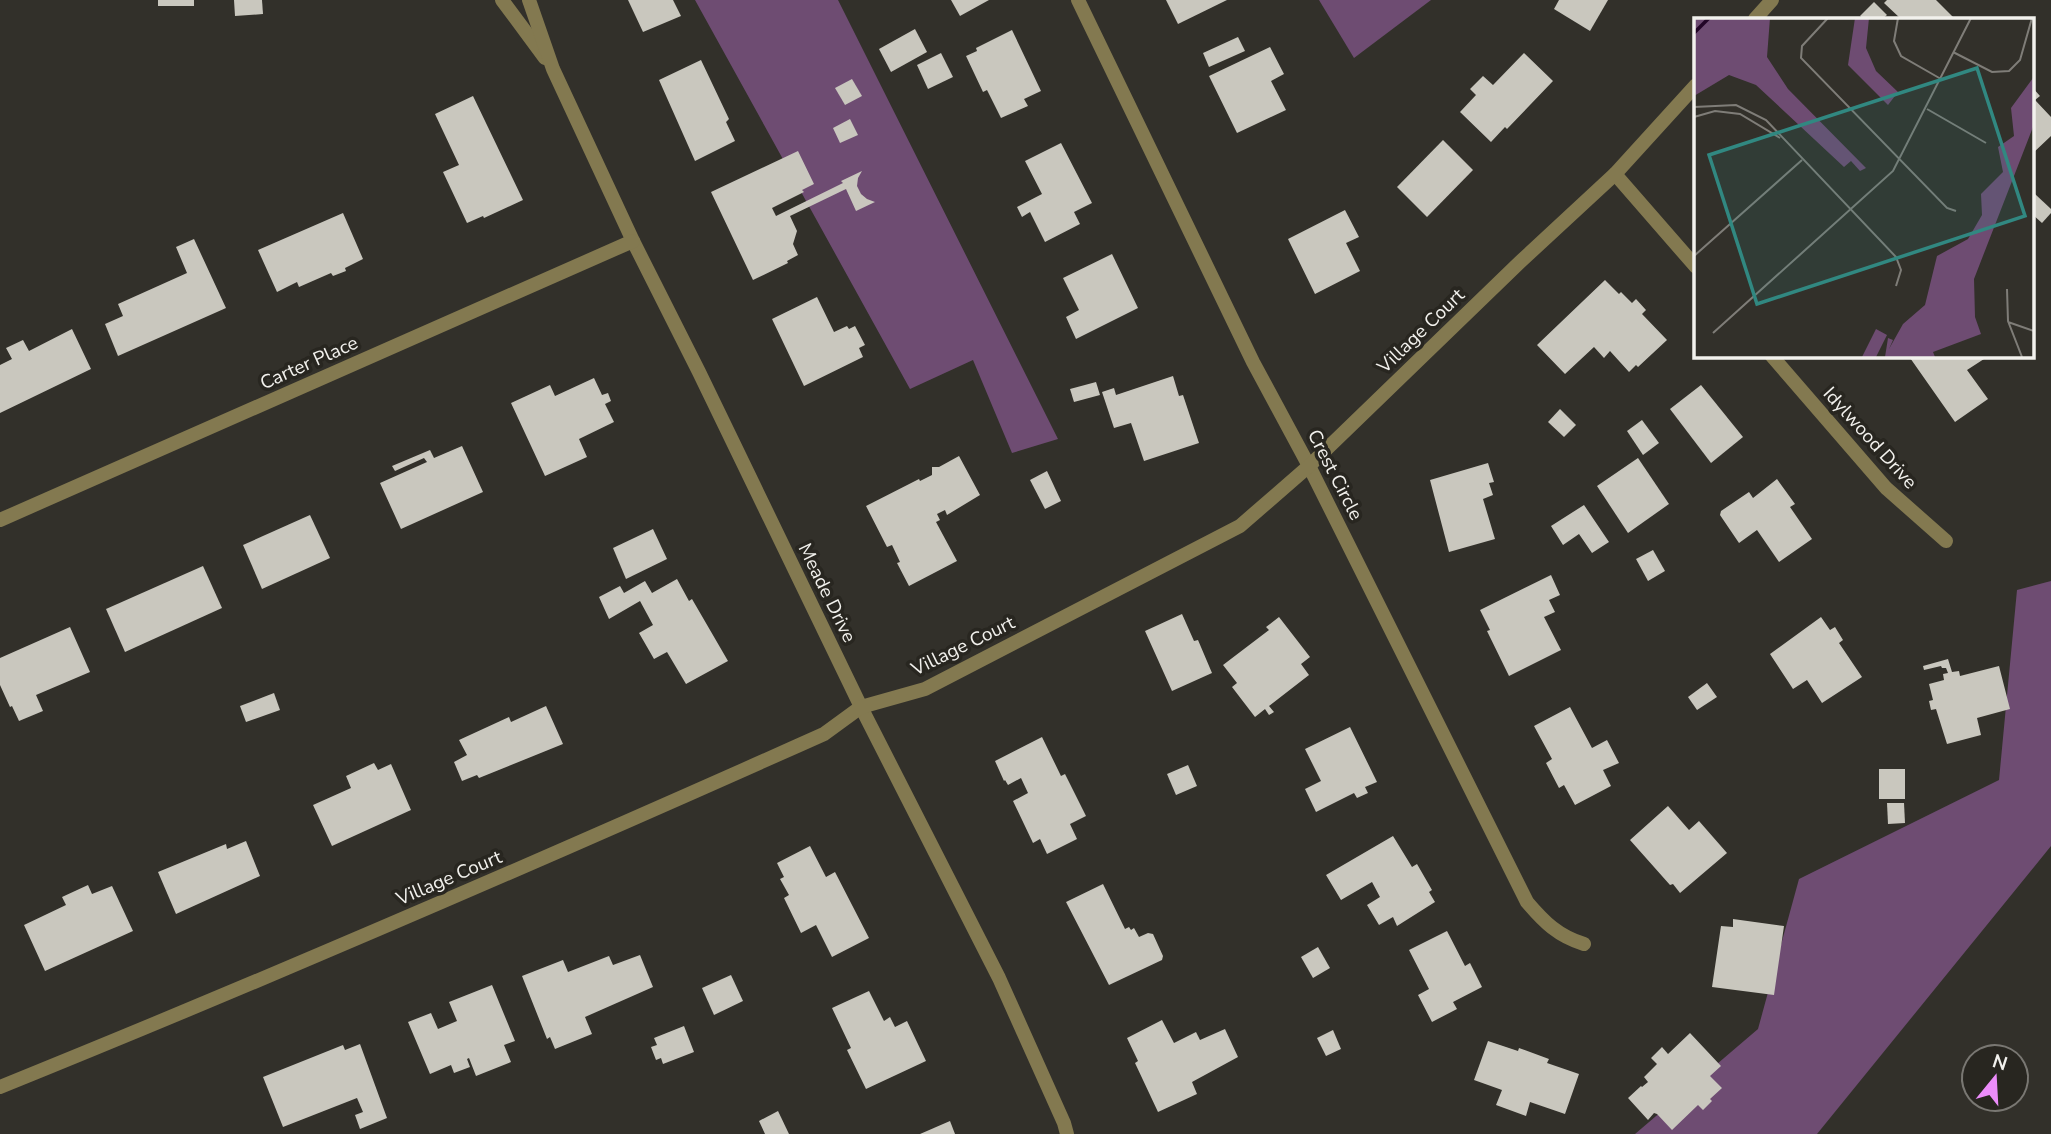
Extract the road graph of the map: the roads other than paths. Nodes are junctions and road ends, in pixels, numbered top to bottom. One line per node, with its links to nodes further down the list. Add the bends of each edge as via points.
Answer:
1 (502, 0): 6 (street, Meade Drive)
2 (528, 0): 6 (street, Meade Drive)
3 (1078, 0): 12 (street, Crest Circle, via 1253,362)
4 (1772, 0): 5 (street)
5 (1756, 18)
6 (553, 69): 9 (street, Meade Drive)
7 (1694, 87): 8 (street, Village Court)
8 (1615, 174): 10 (street); 12 (street, Village Court)
9 (633, 241): 13 (street, Carter Place); 15 (street, Meade Drive)
10 (1694, 265)
11 (1774, 357): 14 (street, Idylwood Drive, via 1886,488)
12 (1309, 466): 15 (street, Village Court, via 1240,526 925,689); 16 (street, Crest Circle, via 1527,902 1546,924)
13 (0, 520)
14 (1946, 541)
15 (861, 706): 17 (street, Village Court, via 824,734 546,859); 18 (street, Meade Drive, via 999,978)
16 (1584, 944)
17 (0, 1087)
18 (1067, 1134)

